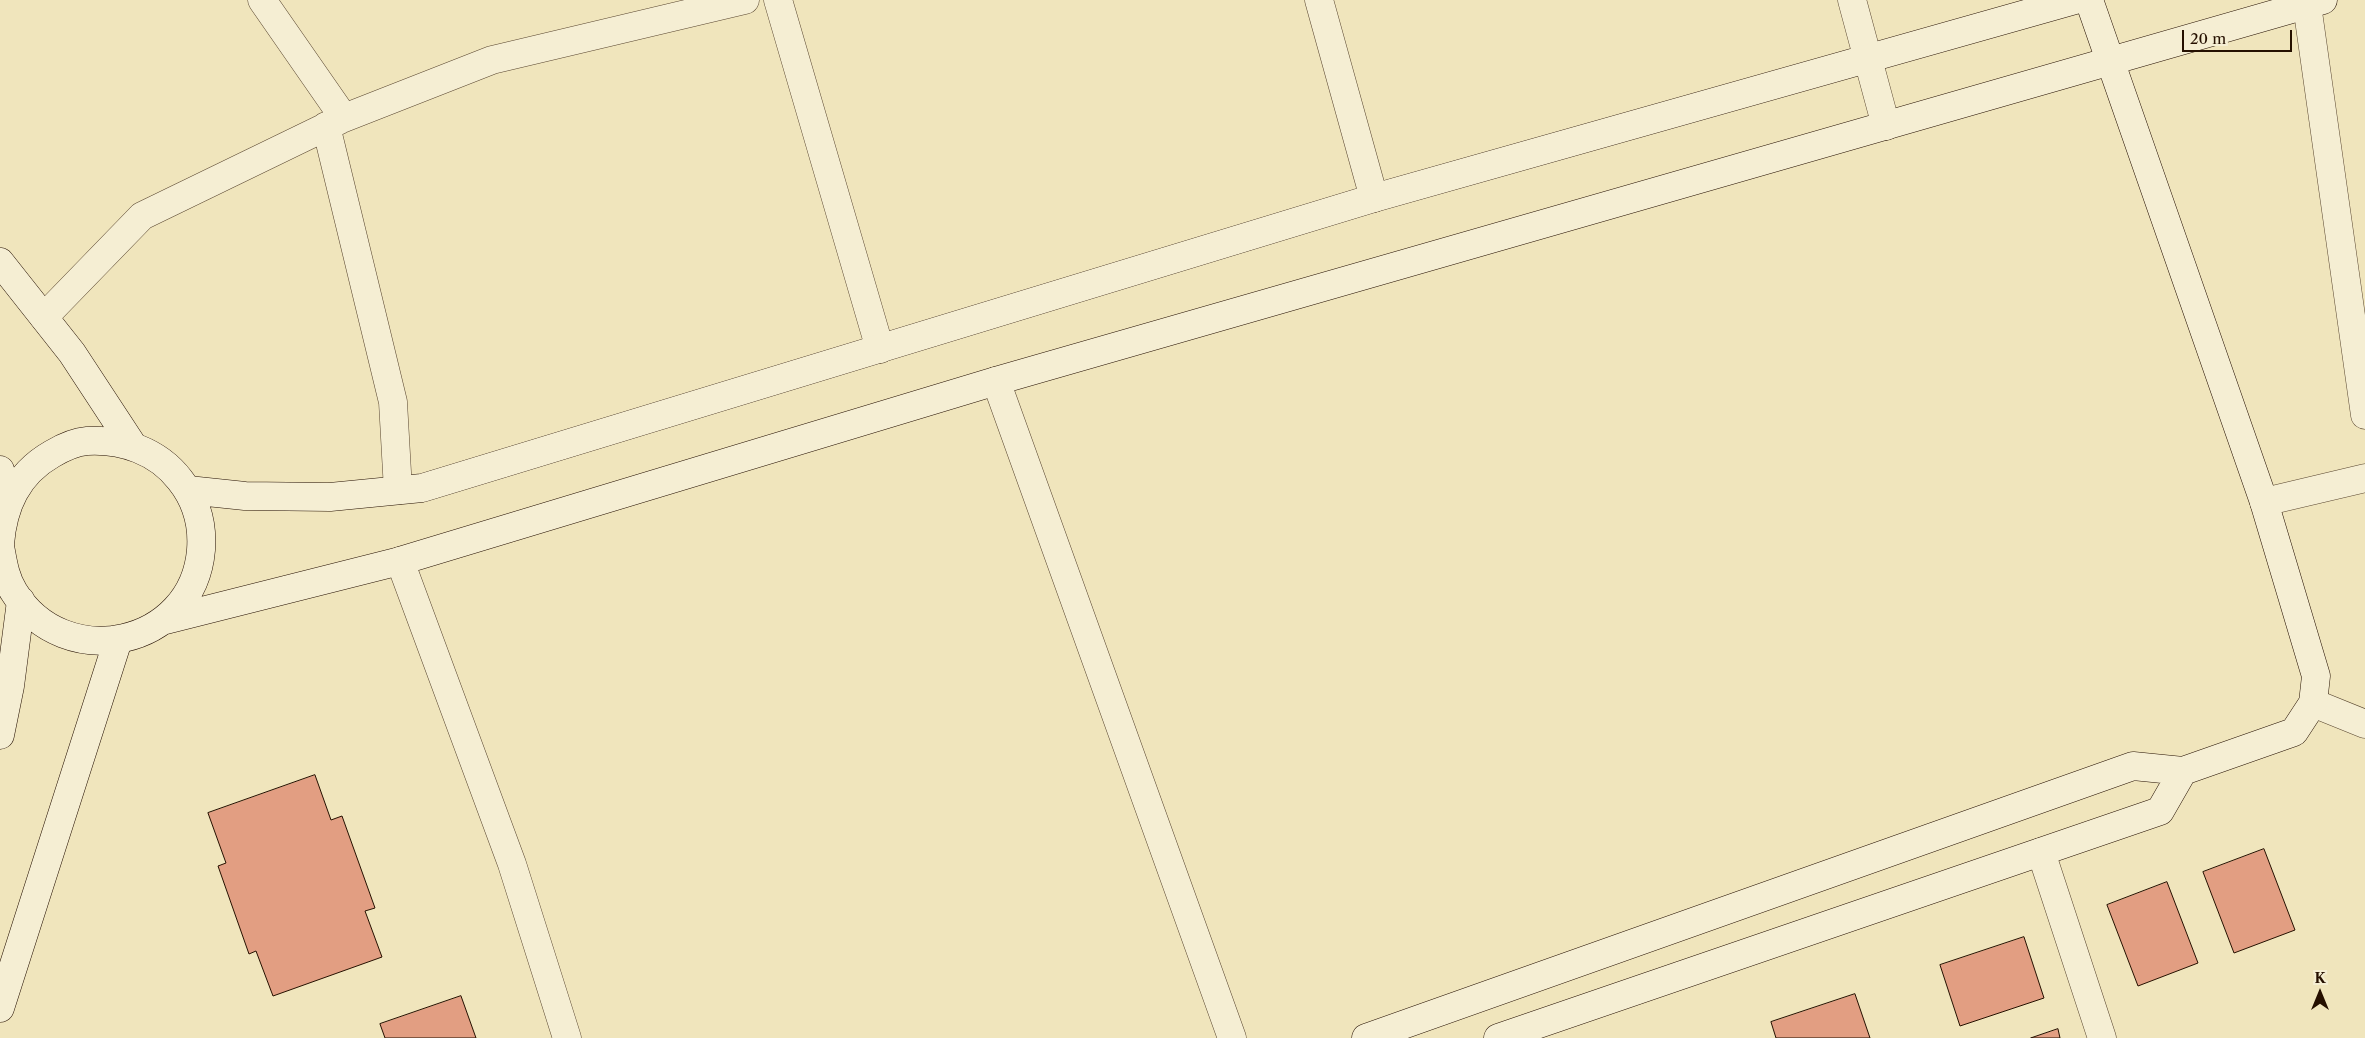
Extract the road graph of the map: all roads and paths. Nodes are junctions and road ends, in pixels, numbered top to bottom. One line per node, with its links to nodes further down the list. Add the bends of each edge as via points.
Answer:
1 (262, 0): 11 (street)
2 (745, 0): 11 (street, via 492,60)
3 (778, 0): 16 (street)
4 (1319, 0): 13 (street)
5 (1852, 0): 9 (street)
6 (2075, 0): 9 (street)
7 (2089, 0): 10 (street)
8 (2315, 2): 10 (street); 18 (street)
9 (1868, 59): 12 (street); 13 (street)
10 (2109, 62): 12 (street); 25 (street)
11 (335, 122): 15 (street, via 142,216); 23 (street, via 393,402)
12 (1886, 126): 17 (street)
13 (1374, 198): 16 (street)
14 (0, 262): 15 (street)
15 (44, 317): 19 (street)
16 (880, 349): 23 (street, via 422,488)
17 (996, 381): 27 (street); 39 (street)
18 (2365, 415)
19 (133, 446): 22 (street, via 155,456); 24 (street, via 109,441 84,441 61,449 22,477)
20 (0, 470): 24 (street)
21 (2365, 478): 25 (street)
22 (188, 490): 23 (street, via 245,496 330,497); 29 (street, via 198,513 202,537 200,560 192,584)
23 (398, 490)
24 (10, 498): 26 (street, via 2,521)
25 (2264, 502): 31 (street, via 2316,676)
26 (0, 545): 28 (street, via 4,569)
27 (400, 561): 29 (street); 38 (street, via 512,864)
28 (21, 601): 30 (street, via 47,626 69,636 93,641); 33 (street)
29 (162, 621): 30 (street, via 141,633)
30 (118, 640): 36 (street)
31 (2313, 703): 32 (street); 34 (street, via 2294,732)
32 (2365, 724)
33 (0, 735)
34 (2183, 771): 35 (street, via 2160,811); 40 (street, via 2133,766)
35 (2041, 852): 37 (street); 42 (street)
36 (0, 1008)
37 (1527, 1033): 41 (street)
38 (567, 1038)
39 (1232, 1038)
40 (1366, 1038)
41 (1498, 1038)
42 (2102, 1038)

